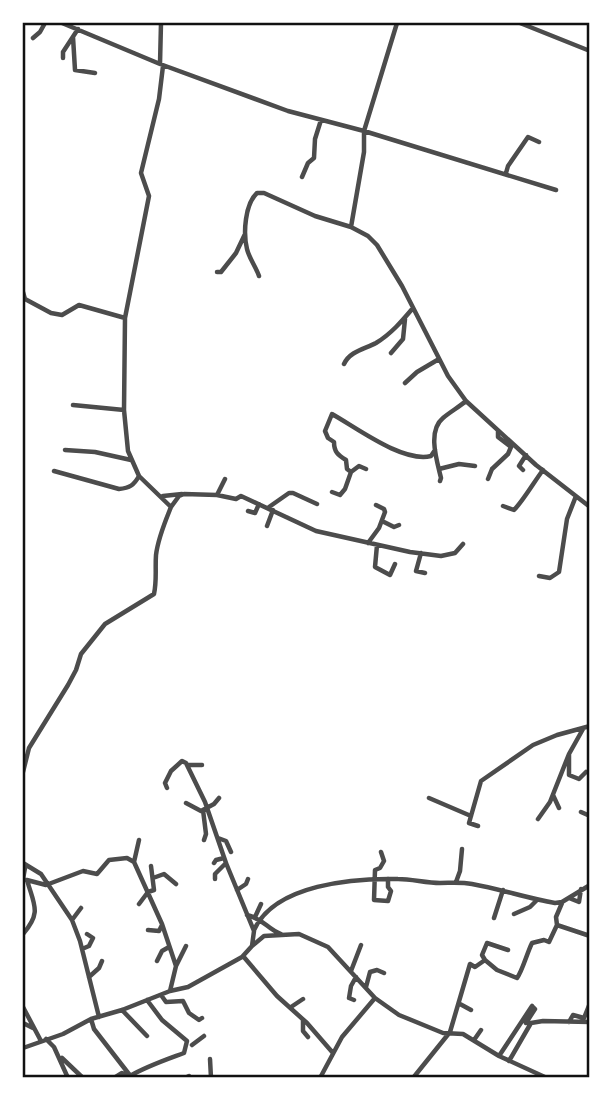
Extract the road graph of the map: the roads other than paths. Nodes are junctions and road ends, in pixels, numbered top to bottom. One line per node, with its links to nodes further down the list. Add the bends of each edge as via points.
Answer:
1 (45, 23): 8 (street)
2 (65, 23): 6 (street)
3 (161, 23): 11 (street)
4 (397, 23): 14 (street)
5 (520, 23): 9 (street)
6 (78, 29): 7 (street); 11 (street)
7 (73, 37): 10 (street); 12 (street, via 75,70)
8 (33, 38)
9 (590, 51)
10 (63, 58)
11 (161, 65): 13 (street); 25 (street, via 159,99 141,173 149,196)
12 (95, 73)
13 (321, 121): 14 (street); 17 (street, via 314,158)
14 (364, 131): 16 (street); 19 (street)
15 (539, 142): 16 (street, via 528,137)
16 (506, 173): 18 (street)
17 (302, 177)
18 (556, 190)
19 (351, 227): 20 (street, via 264,192 250,201); 24 (street, via 377,245)
20 (245, 233): 21 (street, via 236,253); 22 (street)
21 (217, 272)
22 (259, 276)
23 (23, 292): 25 (street, via 25,299 51,313 62,315 79,305)
24 (413, 308): 26 (street); 28 (street)
25 (125, 318): 33 (street)
26 (405, 318): 27 (street, via 403,338); 29 (street, via 376,342 347,357)
27 (391, 353)
28 (439, 359): 30 (street); 31 (street)
29 (344, 364)
30 (405, 383)
31 (466, 401): 34 (street); 36 (street, via 439,423)
32 (73, 405): 33 (street)
33 (124, 410): 38 (street)
34 (498, 430): 37 (street); 48 (street, via 498,437 511,447)
35 (65, 450): 38 (street)
36 (435, 450): 41 (street); 45 (street, via 423,458 401,454 332,414 325,431)
37 (526, 455): 42 (street, via 519,467); 43 (street)
38 (132, 460): 46 (street)
39 (475, 466): 41 (street)
40 (366, 468): 45 (street, via 359,466)
41 (439, 469): 49 (street)
42 (523, 470)
43 (543, 470): 54 (street); 58 (street, via 517,509)
44 (54, 471): 46 (street, via 119,489 135,484)
45 (351, 472): 50 (street, via 340,495)
46 (139, 476): 53 (street)
47 (225, 479): 52 (street)
48 (488, 479)
49 (440, 481)
50 (332, 492)
51 (184, 494): 52 (street); 53 (street); 59 (street)
52 (217, 495): 55 (street, via 241,496)
53 (162, 496): 59 (street)
54 (576, 496): 60 (street); 72 (street, via 567,519 559,572 550,578)
55 (259, 504): 61 (street); 62 (street, via 255,513)
56 (317, 504): 61 (street, via 289,493)
57 (376, 505): 63 (street, via 384,509)
58 (503, 506)
59 (172, 507): 78 (street, via 156,553 154,594 105,624 81,654 68,685 29,748)
60 (590, 507)
61 (270, 509): 65 (street); 66 (street, via 298,526)
62 (248, 511)
63 (382, 521): 64 (street); 66 (street)
64 (399, 525)
65 (267, 526)
66 (368, 542): 68 (street)
67 (463, 544): 69 (street, via 455,553 441,556)
68 (377, 545): 69 (street); 70 (street, via 375,567 390,575)
69 (421, 553): 71 (street, via 416,571)
70 (395, 564)
71 (425, 573)
72 (540, 576)
73 (590, 726): 74 (street)
74 (583, 728): 75 (street); 88 (street, via 533,745 481,781)
75 (569, 754): 79 (street, via 569,775 579,779); 81 (street)
76 (187, 765): 77 (street); 80 (street, via 183,761 171,771); 85 (street)
77 (202, 765)
78 (23, 772)
79 (586, 772)
80 (167, 788)
81 (553, 794): 86 (street); 90 (street)
82 (219, 798): 85 (street)
83 (429, 798): 88 (street)
84 (186, 803): 85 (street)
85 (205, 808): 92 (street); 94 (street)
86 (558, 808)
87 (581, 812): 89 (street)
88 (471, 816): 91 (street, via 469,823)
89 (590, 816)
90 (538, 819)
91 (478, 826)
92 (217, 837): 96 (street, via 226,841); 98 (street)
93 (139, 840): 100 (street)
94 (204, 840)
95 (462, 849): 103 (street)
96 (231, 852)
97 (381, 852): 108 (street, via 384,861 375,870)
98 (225, 861): 101 (street, via 216,859); 106 (street); 115 (street)
99 (23, 862): 105 (street); 113 (street)
100 (134, 862): 113 (street, via 110,860 97,874 83,871); 118 (street)
101 (214, 863)
102 (151, 866): 104 (street)
103 (460, 869): 110 (street); 112 (street)
104 (153, 878): 111 (street, via 164,874); 118 (street, via 154,890)
105 (24, 879): 113 (street); 134 (street, via 36,911)
106 (215, 879)
107 (248, 879): 115 (street)
108 (375, 879): 109 (street); 109 (street, via 374,900 385,902 390,898); 127 (street, via 296,894)
109 (388, 879): 110 (street)
110 (456, 882): 112 (street)
111 (176, 884)
112 (474, 884): 116 (street)
113 (47, 885): 129 (street)
114 (590, 886): 117 (street)
115 (237, 890): 126 (street)
116 (502, 890): 120 (street); 128 (street)
117 (581, 890): 119 (street); 119 (street, via 579,902)
118 (148, 892): 122 (street); 130 (street)
119 (568, 898): 121 (street)
120 (537, 900): 121 (street); 125 (street)
121 (562, 902): 131 (street)
122 (139, 904)
123 (261, 904): 127 (street)
124 (81, 908): 129 (street)
125 (514, 914)
126 (247, 915): 127 (street); 133 (street)
127 (259, 918): 133 (street); 136 (street)
128 (494, 918)
129 (72, 920): 142 (street)
130 (162, 925): 132 (street, via 159,931); 141 (street)
131 (557, 925): 137 (street); 145 (street, via 549,942 532,943 517,978)
132 (148, 930)
133 (254, 931): 140 (street)
134 (23, 934)
135 (87, 934): 142 (street, via 93,938)
136 (285, 935): 140 (street, via 264,936); 149 (street, via 299,934 328,947)
137 (590, 936)
138 (361, 945): 149 (street)
139 (186, 946): 148 (street)
140 (251, 946): 144 (street)
141 (169, 947): 147 (street); 148 (street)
142 (82, 949): 151 (street)
143 (508, 950): 145 (street, via 487,943 482,955)
144 (243, 956): 154 (street, via 188,987); 163 (street)
145 (485, 960): 161 (street, via 475,967 470,964)
146 (102, 961): 151 (street)
147 (157, 961)
148 (176, 967): 154 (street)
149 (351, 971): 152 (street)
150 (384, 973): 153 (street, via 370,972)
151 (89, 977): 166 (street)
152 (356, 977): 153 (street); 159 (street, via 349,998)
153 (366, 987): 156 (street)
154 (170, 991): 155 (street)
155 (161, 995): 158 (street); 167 (street, via 166,1002 183,1001 195,1019)
156 (375, 998): 176 (street, via 399,1015); 184 (street)
157 (303, 999): 163 (street)
158 (147, 1000): 164 (street); 189 (street, via 187,1041 186,1048)
159 (354, 1000)
160 (590, 1003): 173 (street, via 584,1018 573,1015)
161 (460, 1004): 165 (street); 176 (street)
162 (23, 1007): 174 (street)
163 (290, 1007): 169 (street)
164 (122, 1010): 166 (street); 177 (street)
165 (471, 1010)
166 (99, 1017): 168 (street)
167 (202, 1018)
168 (91, 1019): 180 (street); 189 (street)
169 (303, 1019): 179 (street); 184 (street)
170 (590, 1022): 173 (street)
171 (23, 1023): 174 (street)
172 (526, 1023): 173 (street); 186 (street); 188 (street)
173 (569, 1023)
174 (34, 1028): 180 (street)
175 (481, 1030): 181 (street)
176 (450, 1032): 181 (street); 195 (street)
177 (147, 1036)
178 (204, 1036): 182 (street)
179 (308, 1037)
180 (43, 1040): 183 (street); 185 (street)
181 (474, 1040): 186 (street)
182 (192, 1045)
183 (23, 1048)
184 (333, 1054): 194 (street)
185 (59, 1055): 190 (street); 191 (street)
186 (499, 1056): 188 (street)
187 (210, 1059): 193 (street)
188 (509, 1060): 196 (street)
189 (131, 1077): 192 (street, via 122,1073)
190 (68, 1078)
191 (83, 1078)
192 (114, 1078)
193 (211, 1078)
194 (320, 1078)
195 (413, 1078)
196 (547, 1078)

